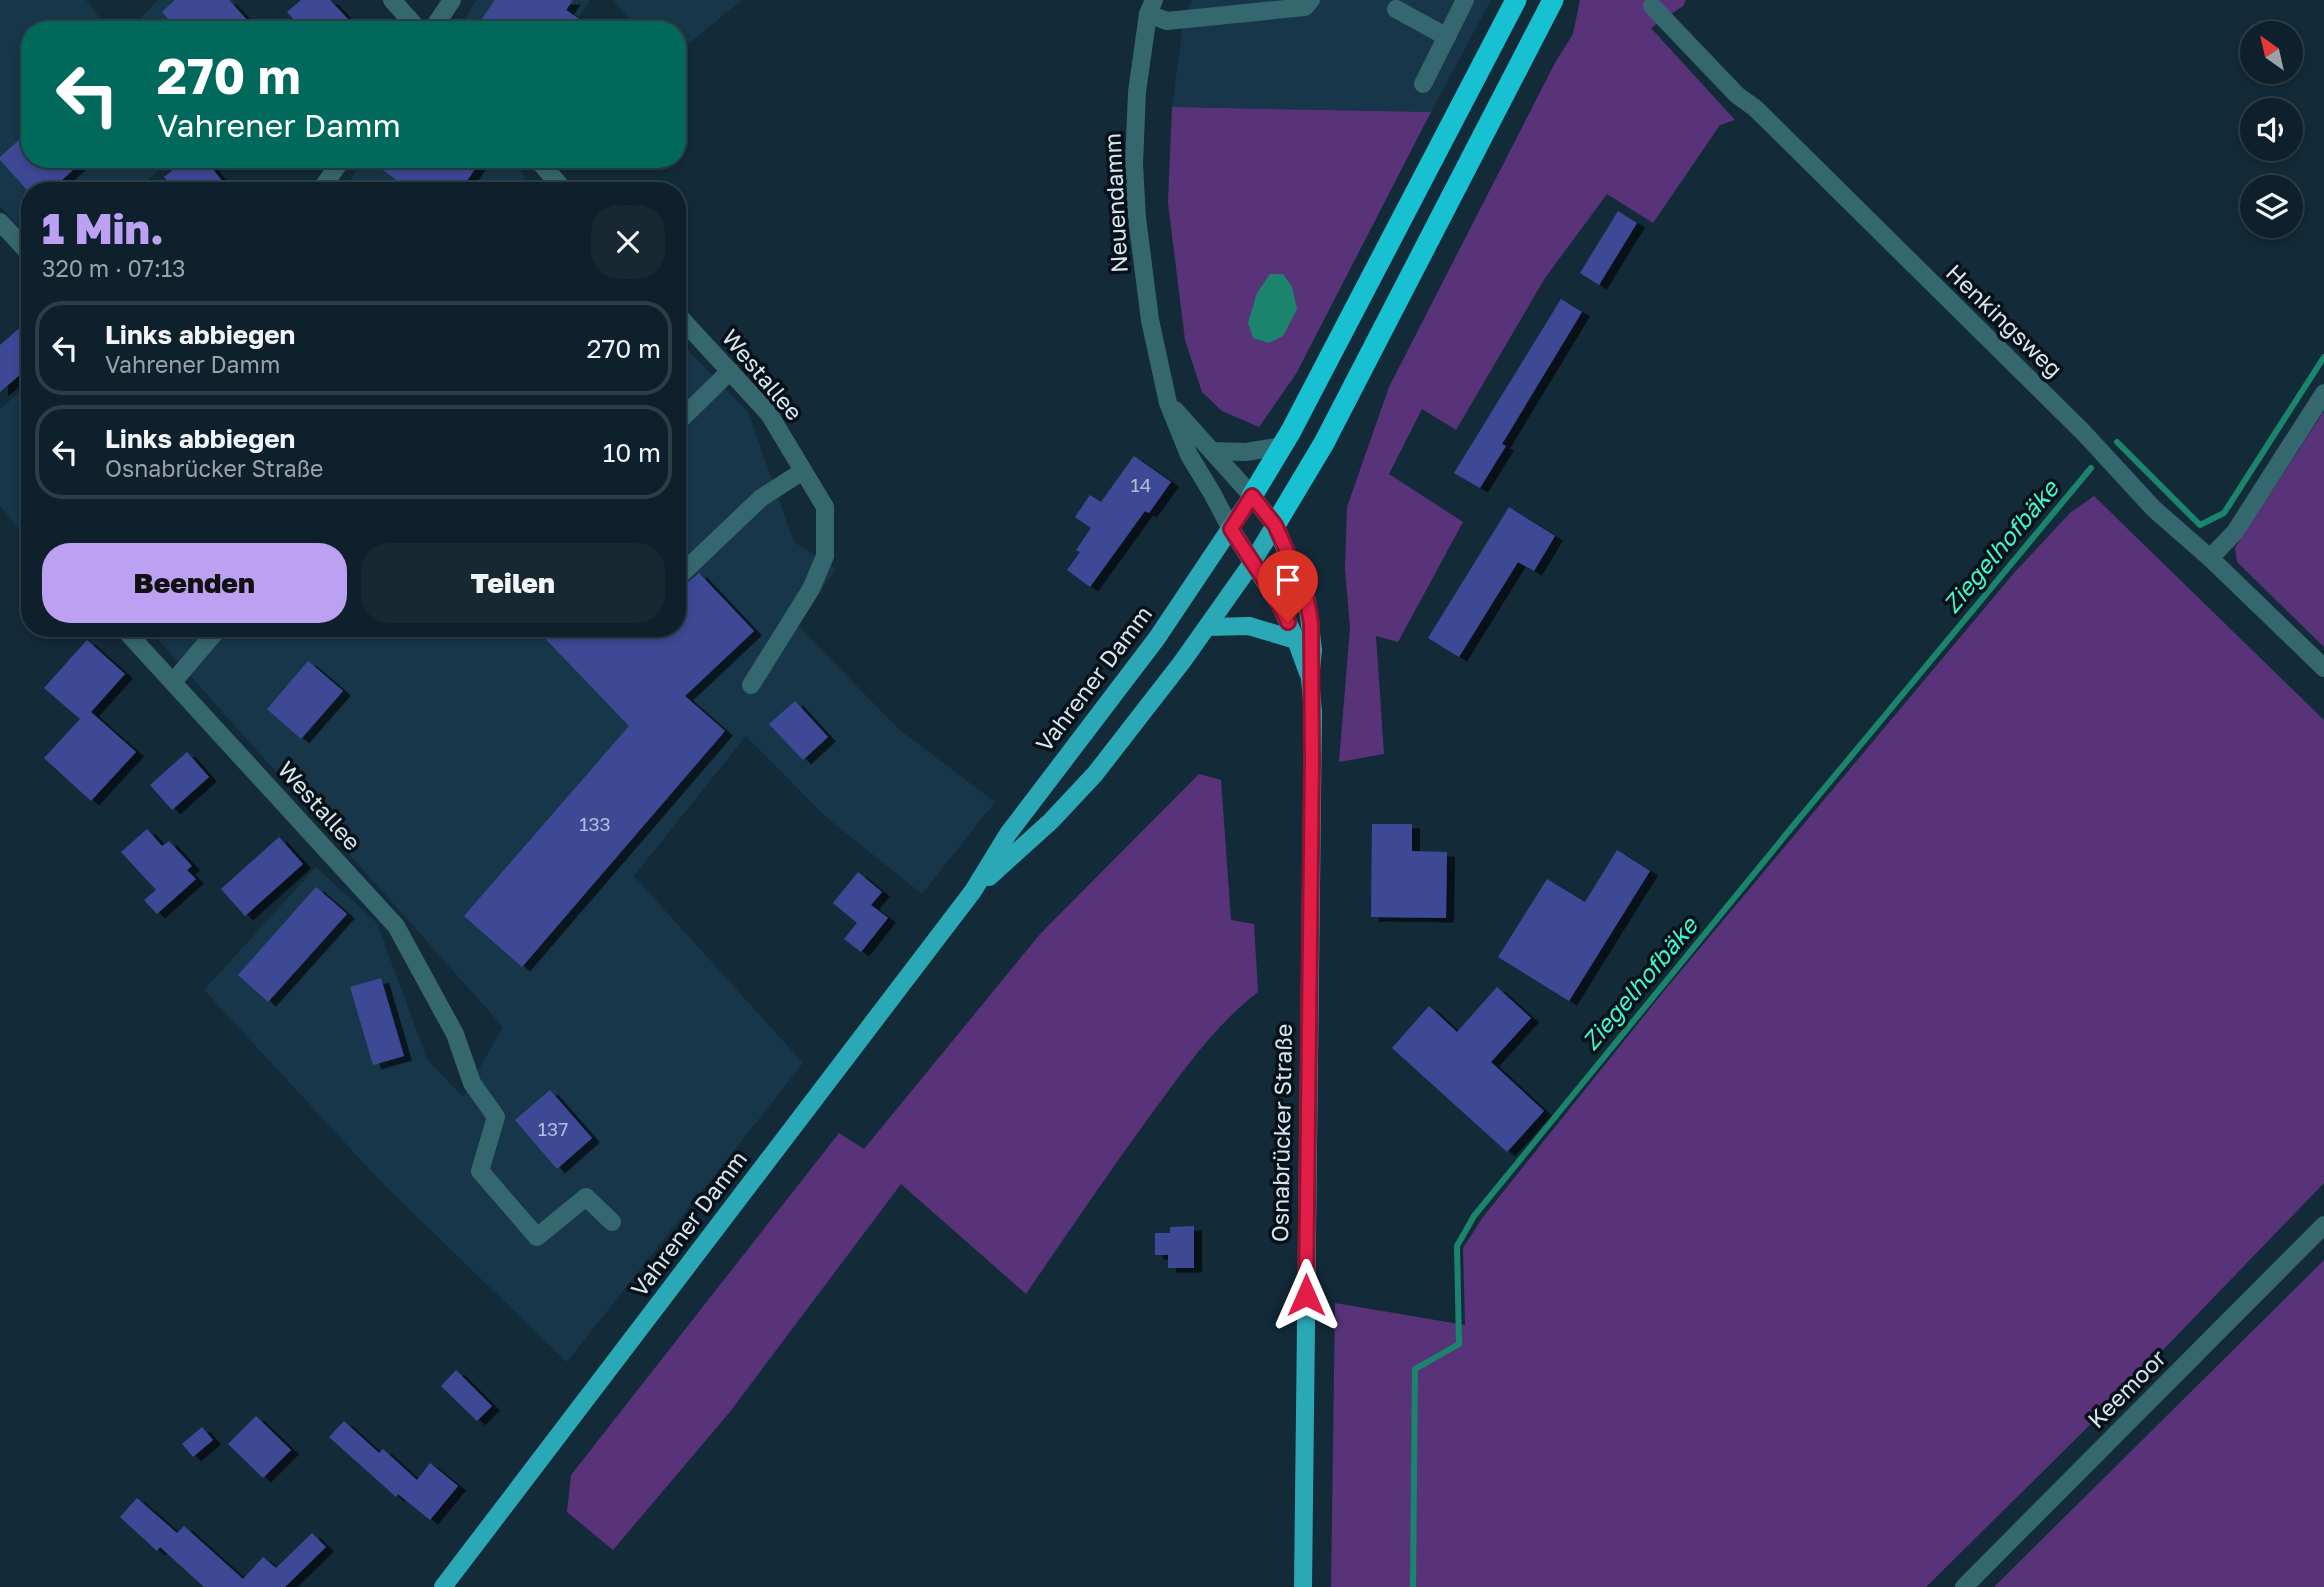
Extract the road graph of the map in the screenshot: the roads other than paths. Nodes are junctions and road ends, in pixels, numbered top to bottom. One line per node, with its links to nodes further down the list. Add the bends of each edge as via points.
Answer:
1 (392, 0): 10 (street)
2 (452, 0): 11 (street)
3 (1311, 0): 8 (street, via 1304,7 1167,21)
4 (1465, 0): 12 (street)
5 (1516, 0): 23 (highway)
6 (1553, 0): 27 (highway, via 1324,443)
7 (1652, 6): 29 (street, Henkingsweg, via 1737,95 2083,432 2154,509)
8 (1151, 7): 21 (street, Neuendamm, via 1137,92 1134,164 1150,320)
9 (1396, 9): 12 (street)
10 (411, 21)
11 (438, 21)
12 (1447, 37): 13 (street)
13 (1423, 84)
14 (545, 168): 15 (street)
15 (557, 182)
16 (0, 222): 17 (street)
17 (21, 244)
18 (686, 324): 19 (street, Westallee)
19 (730, 371): 22 (street); 25 (street, Westallee, via 769,414)
20 (2324, 393): 29 (street, via 2235,532)
21 (1168, 403): 24 (street); 28 (street, Neuendamm, via 1189,455)
22 (686, 414)
23 (1282, 446): 24 (street); 26 (highway)
24 (1212, 451): 26 (street)
25 (803, 471): 31 (street, via 761,498); 39 (street, Westallee, via 825,507 825,556 811,589)
26 (1252, 496): 27 (main road, Osnabrücker Straße); 28 (main road, Vahrener Damm)
27 (1275, 525): 30 (main road, Vahrener Damm); 37 (main road, Osnabrücker Straße, via 1307,600)
28 (1231, 529): 30 (main road, Osnabrücker Straße); 40 (main road, Vahrener Damm, via 1157,638 1008,834)
29 (2210, 558): 36 (street, Henkingsweg)
30 (1252, 563): 32 (main road, Vahrener Damm); 35 (main road, Osnabrücker Straße)
31 (686, 569)
32 (1207, 627): 35 (main road, via 1249,626); 40 (main road, Vahrener Damm, via 1095,774)
33 (131, 637): 38 (street, Westallee)
34 (211, 637): 38 (street)
35 (1296, 640): 37 (main road, Osnabrücker Straße)
36 (2324, 668)
37 (1310, 679): 44 (main road, Osnabrücker Straße)
38 (173, 682): 41 (street, Westallee, via 396,926 455,1034 472,1083 496,1116 480,1171 537,1237 586,1197)
39 (751, 685)
40 (973, 891): 43 (main road, Vahrener Damm)
41 (612, 1222)
42 (2324, 1225): 45 (street, Keemoor)
43 (443, 1587)
44 (1303, 1587)
45 (1964, 1587)

